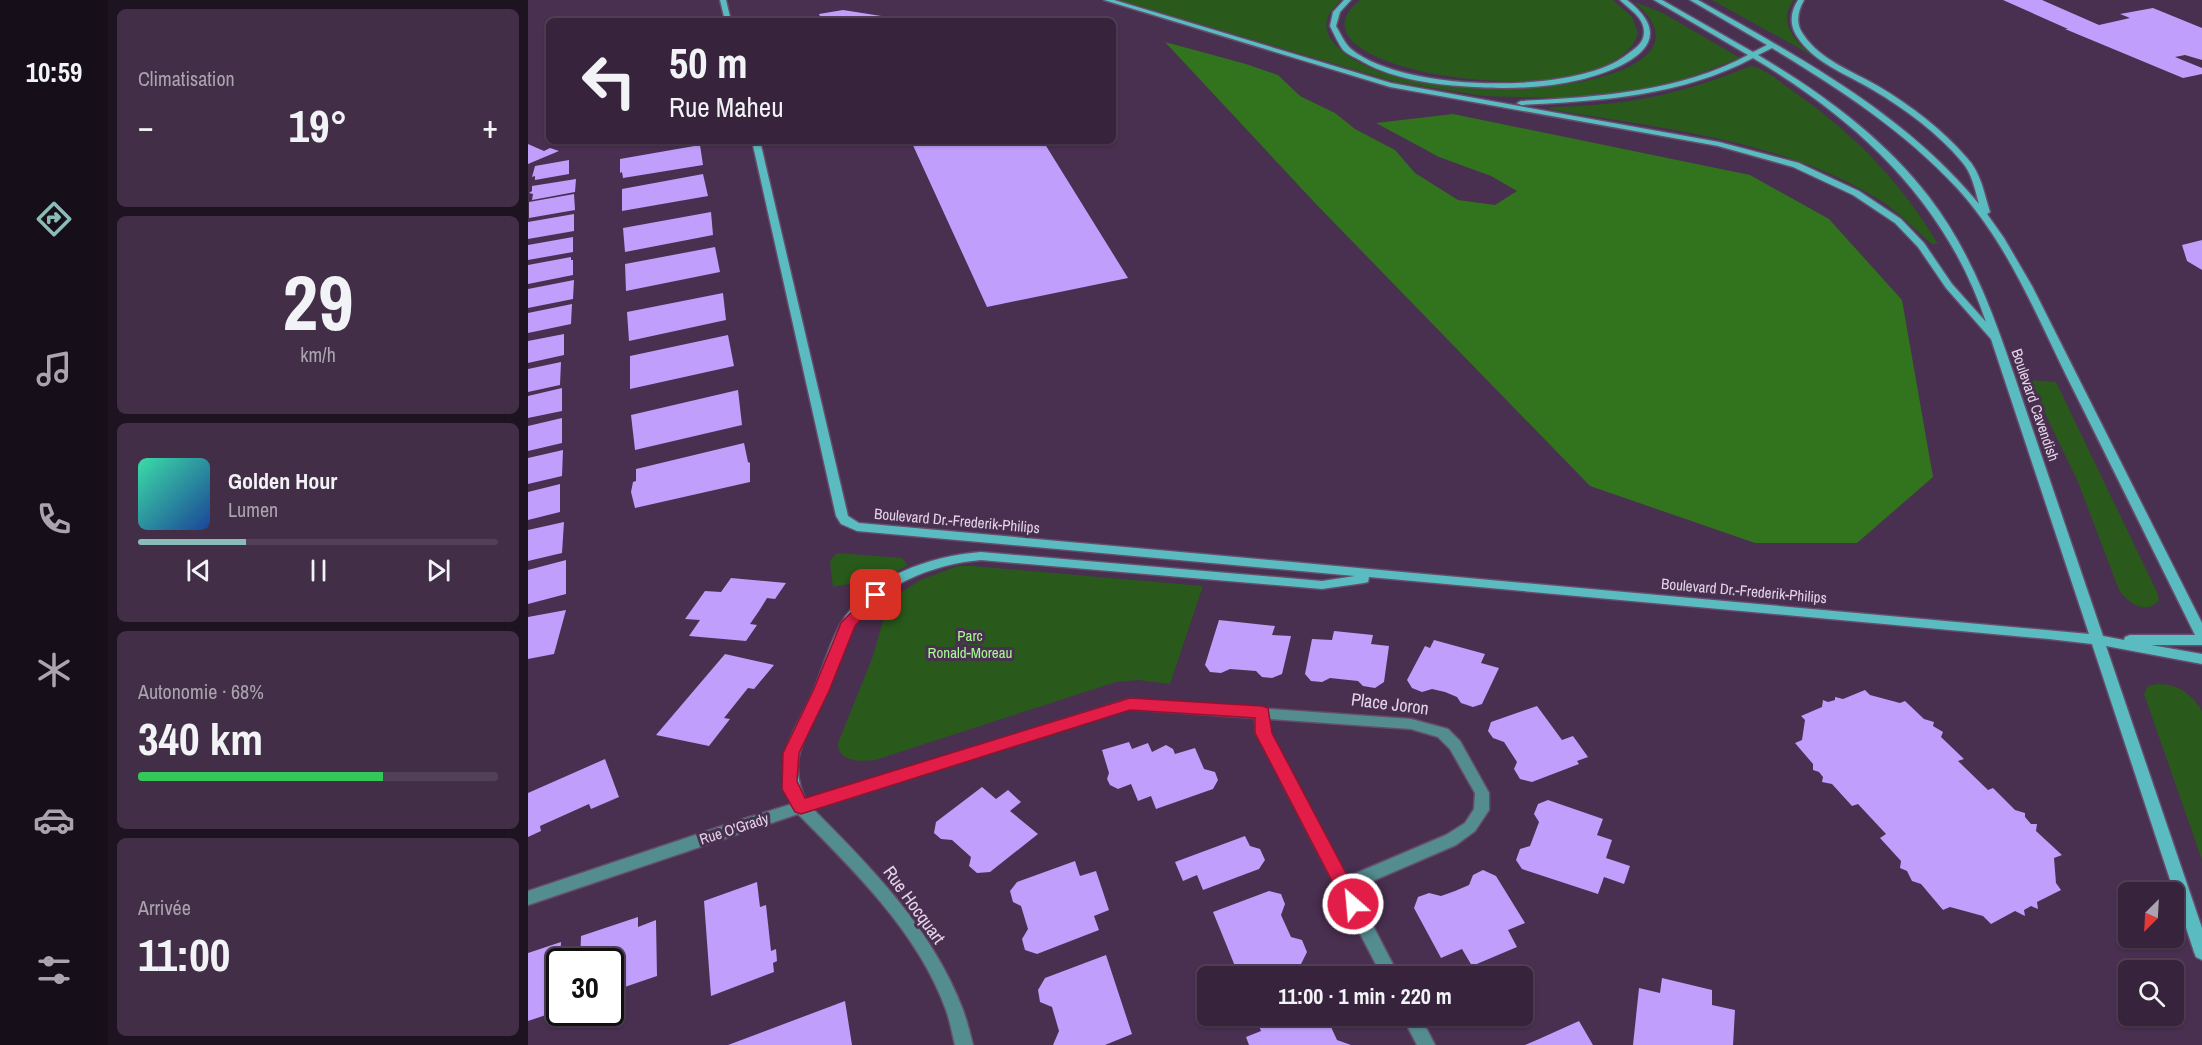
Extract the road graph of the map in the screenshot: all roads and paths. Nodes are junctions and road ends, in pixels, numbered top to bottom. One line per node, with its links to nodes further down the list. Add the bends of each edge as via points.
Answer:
1 (723, 0): 8 (main road)
2 (1107, 0): 11 (main road, via 1390,85)
3 (1348, 0): 4 (main road, via 1335,14 1334,33 1345,48 1364,60 1431,80 1501,87 1600,73 1641,50 1648,35 1645,21)
4 (1623, 0)
5 (1657, 0): 10 (main road, Boulevard Cavendish)
6 (1693, 0): 9 (main road)
7 (1802, 0): 13 (main road, via 1794,20 1804,40 1820,55 1893,100 1956,150 1968,164)
8 (727, 18)
9 (1773, 45): 10 (main road); 13 (main road, via 1835,81 1902,130 1955,180)
10 (1754, 56): 11 (main road, via 1695,81 1653,92 1589,100); 14 (main road, Boulevard Cavendish, via 1810,90 1857,126 1911,178 1963,253)
11 (1498, 104): 14 (main road, via 1725,145 1827,178 1870,201 1906,228)
12 (757, 144): 15 (main road, Boulevard Dr.-Frederik-Philips, via 845,521 865,529)
13 (1991, 224): 16 (main road, via 2039,309)
14 (1995, 339): 17 (main road, Boulevard Cavendish)
15 (1386, 575): 17 (main road, Boulevard Dr.-Frederik-Philips); 20 (main road, Boulevard Dr.-Frederik-Philips, via 1322,585 981,556 943,560 893,582 848,623 791,753 789,781)
16 (2202, 638): 17 (main road, Boulevard Dr.-Frederik-Philips)
17 (2099, 640): 18 (main road, Boulevard Dr.-Frederik-Philips); 23 (main road, Boulevard Cavendish)
18 (2202, 659)
19 (1262, 712): 20 (street, Place Joron, via 1130,704); 21 (street, via 1263,733); 21 (street, Place Joron, via 1427,727 1443,733 1455,745 1482,793 1481,810 1470,828)
20 (801, 807): 22 (street, Rue O'Grady); 26 (street, Rue Hocquart, via 868,875 907,924 941,977)
21 (1344, 886): 24 (street)
22 (528, 898)
23 (2202, 952)
24 (1385, 966)
25 (1416, 1026): 27 (street)
26 (964, 1045)
27 (1426, 1045)

